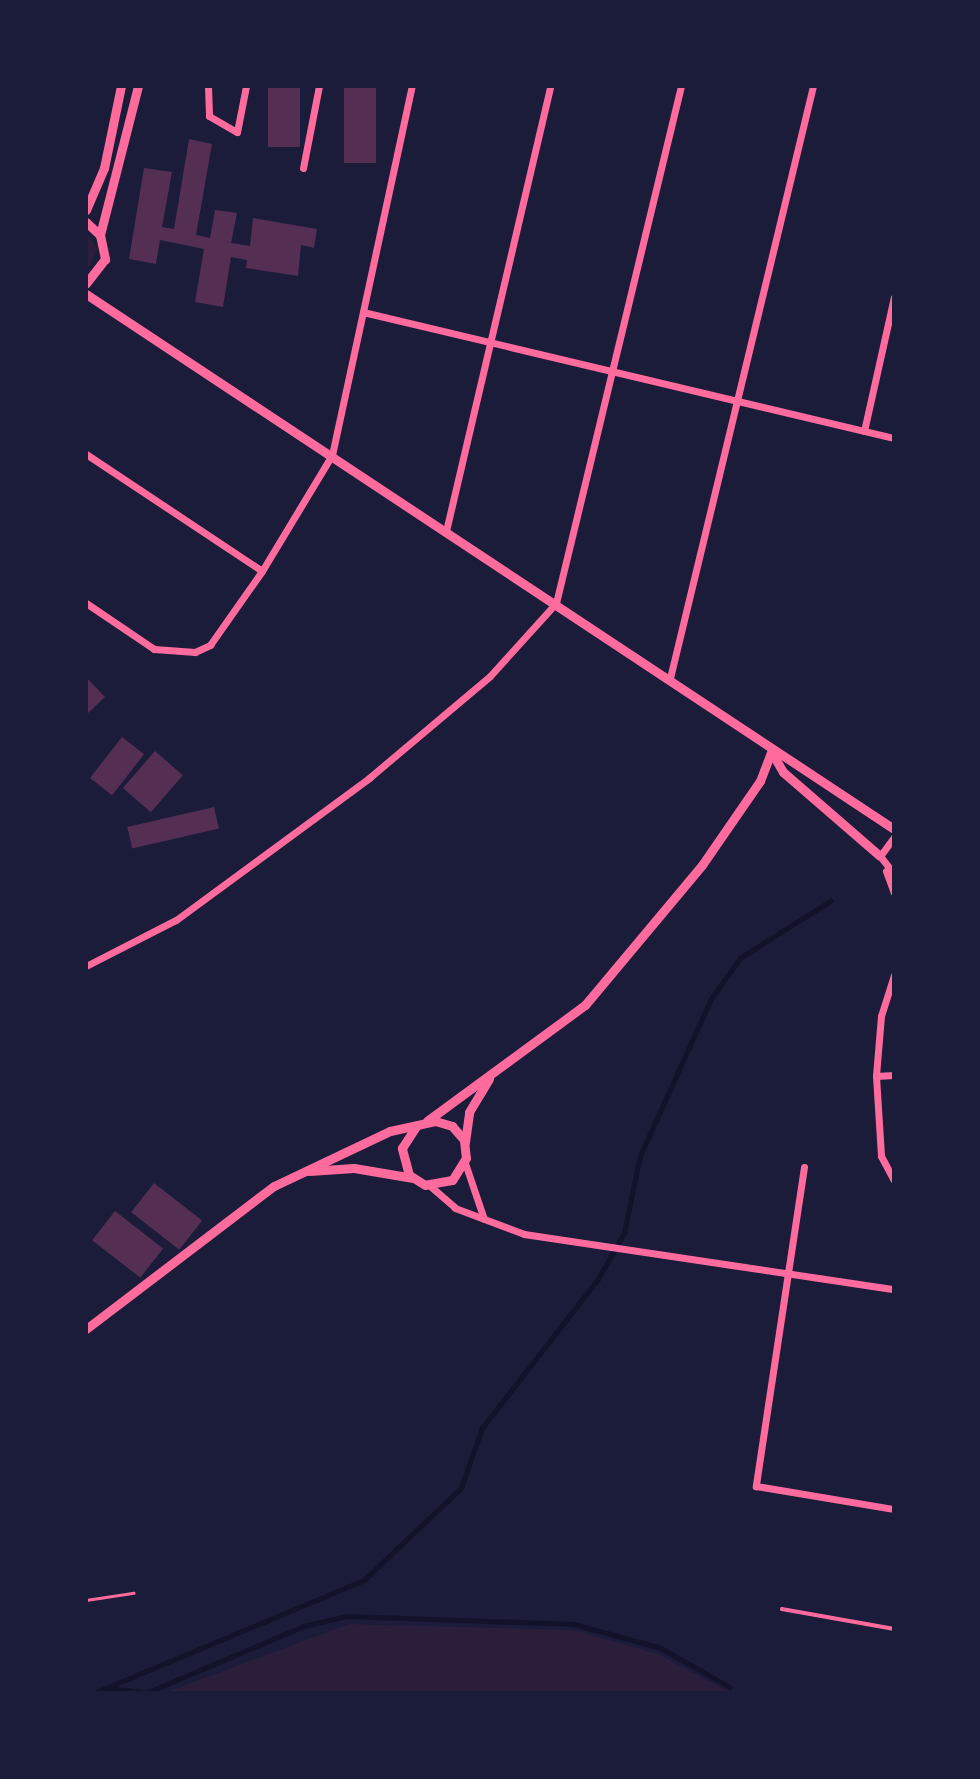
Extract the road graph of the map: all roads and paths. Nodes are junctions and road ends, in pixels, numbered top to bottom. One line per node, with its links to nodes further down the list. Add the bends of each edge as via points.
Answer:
1 (121, 86): 11 (street, via 104,168)
2 (138, 86): 13 (street)
3 (208, 86): 4 (street, via 209,116 237,132)
4 (246, 86)
5 (319, 86): 10 (street)
6 (412, 86): 17 (street)
7 (550, 86): 18 (street)
8 (681, 86): 19 (street)
9 (813, 86): 20 (street)
10 (303, 168)
11 (86, 210)
12 (86, 222): 13 (street)
13 (100, 235): 14 (street, via 104,259)
14 (86, 283)
15 (86, 294): 24 (street)
16 (894, 297): 21 (street)
17 (363, 312): 18 (street); 24 (street)
18 (490, 342): 19 (street); 25 (street)
19 (614, 371): 20 (street); 28 (street)
20 (737, 401): 21 (street); 29 (street)
21 (864, 431): 22 (street)
22 (894, 438)
23 (86, 454): 26 (street)
24 (332, 455): 25 (street); 26 (street)
25 (446, 531): 28 (street)
26 (262, 571): 27 (street, via 209,645 195,652 154,649)
27 (86, 603)
28 (556, 603): 29 (street); 36 (street, via 490,677 369,778 176,920)
29 (670, 678): 30 (street)
30 (771, 752): 31 (street); 33 (street, via 783,772); 38 (street, via 760,781 702,865 585,1005)
31 (894, 829)
32 (894, 836): 33 (street)
33 (880, 856): 34 (street)
34 (890, 873): 35 (street)
35 (894, 893)
36 (86, 966)
37 (894, 975): 40 (street, via 881,1016)
38 (492, 1074): 41 (street); 42 (street, via 469,1112)
39 (894, 1075): 40 (street)
40 (876, 1076): 47 (street, via 881,1156)
41 (422, 1124): 42 (street, via 452,1126); 45 (street); 46 (street, via 401,1148)
42 (465, 1145): 43 (street)
43 (465, 1163): 48 (street, via 452,1180); 49 (street)
44 (804, 1167): 50 (street)
45 (304, 1172): 46 (street, via 354,1168); 52 (street, via 274,1186)
46 (413, 1178): 48 (street)
47 (894, 1180)
48 (429, 1185): 49 (street, via 455,1208)
49 (484, 1219): 50 (street, via 577,1244)
50 (788, 1275): 51 (street); 53 (street, via 756,1486)
51 (894, 1289)
52 (86, 1329)
53 (894, 1509)
54 (134, 1593): 55 (path)
55 (86, 1600)
56 (782, 1609): 57 (lane)
57 (894, 1629)

